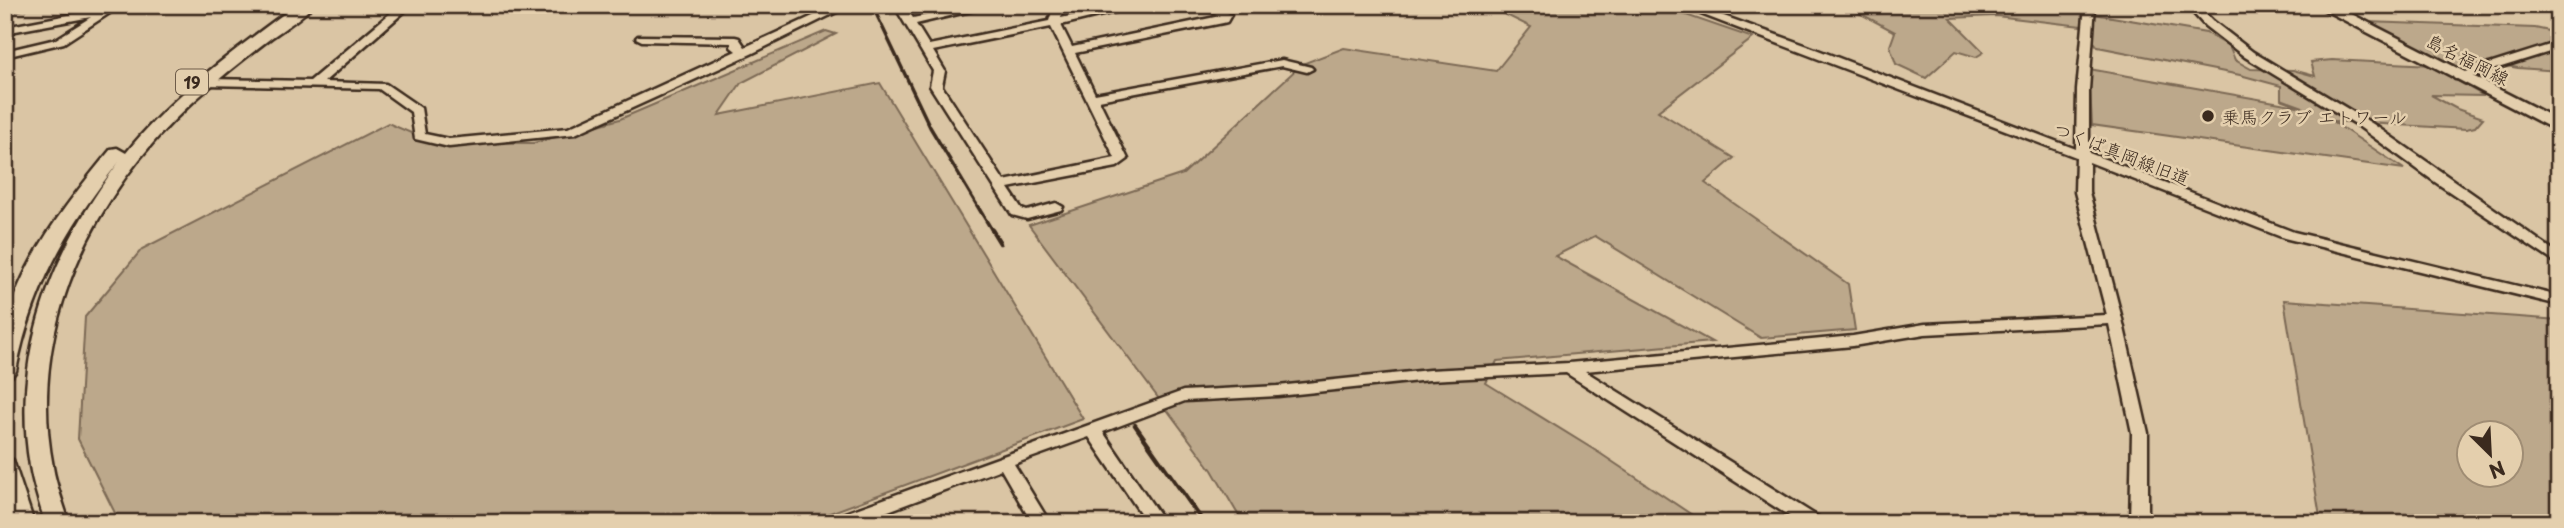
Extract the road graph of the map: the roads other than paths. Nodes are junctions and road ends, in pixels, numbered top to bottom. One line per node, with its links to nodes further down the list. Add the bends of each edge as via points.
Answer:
1 (21, 5): 16 (street)
2 (290, 5): 34 (main road, 19, via 193,81 134,135)
3 (306, 5): 28 (main road, 19)
4 (407, 5): 29 (street)
5 (846, 5): 24 (street)
6 (899, 5): 17 (street)
7 (991, 5): 17 (street)
8 (1059, 5): 18 (street)
9 (1139, 5): 18 (street)
10 (1205, 5): 23 (street, via 1226,16)
11 (1682, 5): 32 (street, つくば真岡線旧道)
12 (2090, 5): 32 (street)
13 (2191, 5): 37 (street, via 2225,39 2357,119)
14 (2322, 5): 27 (main road, 島名福岡線)
15 (113, 8): 19 (street); 25 (street, via 64,39)
16 (5, 9)
17 (911, 22): 22 (street)
18 (1054, 22): 22 (street); 23 (street)
19 (5, 30)
20 (642, 38): 24 (street, via 734,40)
21 (2559, 45): 27 (street)
22 (928, 49): 35 (street, via 939,71 936,86)
23 (1068, 51): 30 (street)
24 (747, 52): 29 (street, via 571,131 449,143 419,136 416,111 382,86)
25 (5, 54)
26 (1307, 69): 30 (street, via 1282,62)
27 (2459, 76): 31 (main road, 島名福岡線)
28 (207, 82): 29 (street); 33 (main road, 19)
29 (313, 85)
30 (1091, 97): 35 (street, via 1122,159)
31 (2559, 127)
32 (2081, 156): 38 (street, つくば真岡線旧道, via 2289,235); 39 (street, via 2082,192)
33 (125, 164): 34 (main road, 19)
34 (106, 177): 41 (main road, 19, via 86,191 51,246); 46 (main road, 19, via 58,270 32,350 28,428 36,469)
35 (1000, 186): 36 (street, via 1017,212 1027,215)
36 (1056, 207)
37 (2559, 261)
38 (2559, 301)
39 (2115, 319): 40 (street, via 1925,329 1853,341); 51 (street, via 2140,433)
40 (1569, 368): 42 (street, via 1183,396); 50 (street)
41 (5, 371)
42 (1092, 428): 43 (street); 49 (street)
43 (1004, 461): 47 (street); 48 (street)
44 (5, 466): 45 (main road)
45 (22, 523)
46 (57, 523)
47 (837, 523)
48 (1041, 523)
49 (1156, 523)
50 (1814, 523)
51 (2139, 523)

